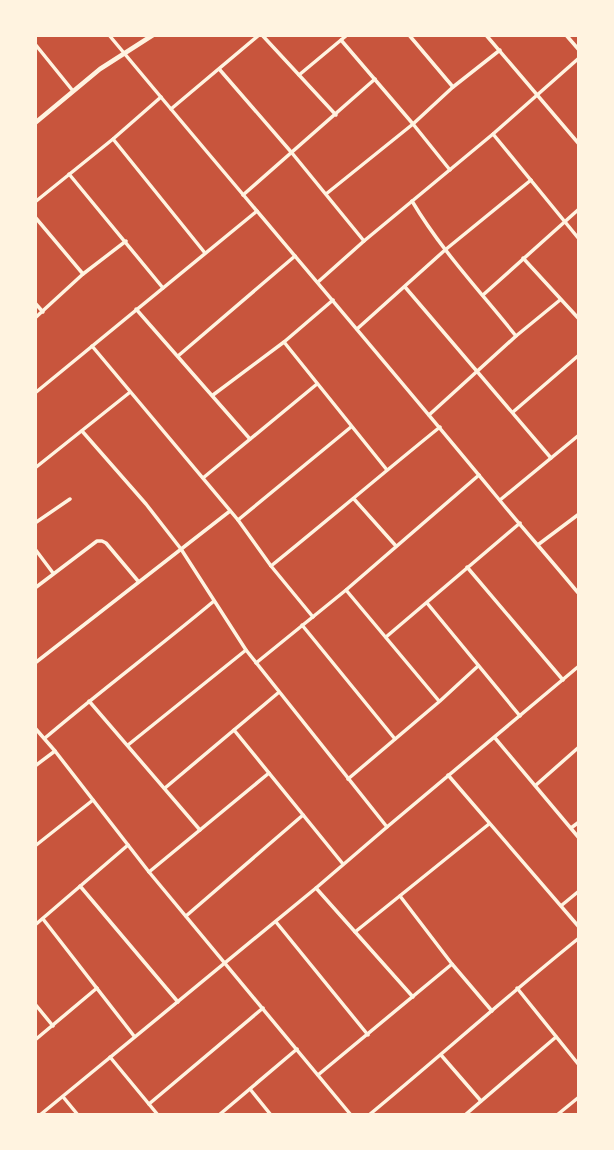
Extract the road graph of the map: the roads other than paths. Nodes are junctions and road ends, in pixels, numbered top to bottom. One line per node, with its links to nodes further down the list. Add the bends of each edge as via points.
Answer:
1 (109, 35): 12 (street)
2 (153, 35): 12 (street)
3 (260, 35): 14 (street); 15 (street)
4 (347, 35): 8 (street)
5 (409, 35): 17 (street)
6 (486, 35): 10 (street)
7 (566, 35): 11 (street)
8 (341, 40): 15 (street); 16 (street)
9 (35, 44): 18 (street)
10 (500, 50): 17 (street); 19 (street)
11 (579, 50)
12 (124, 53): 18 (street); 20 (street)
13 (579, 58): 19 (street)
14 (220, 69): 21 (street); 28 (street)
15 (299, 75): 22 (street)
16 (375, 79): 22 (street); 24 (street)
17 (453, 87): 24 (street)
18 (73, 91): 23 (street)
19 (537, 94): 25 (street); 27 (street)
20 (161, 97): 21 (street); 26 (street)
21 (171, 109): 33 (street)
22 (335, 115): 28 (street)
23 (35, 124)
24 (413, 124): 29 (street); 32 (street)
25 (493, 134): 29 (street); 31 (street)
26 (113, 139): 30 (street); 44 (street)
27 (578, 141)
28 (292, 153): 32 (street); 33 (street)
29 (450, 170): 34 (street)
30 (69, 174): 35 (street); 41 (street)
31 (531, 180): 39 (street); 43 (street)
32 (326, 194): 42 (street)
33 (243, 195): 37 (street)
34 (412, 201): 42 (street); 43 (street)
35 (35, 202)
36 (579, 209): 39 (street)
37 (257, 211): 44 (street); 45 (street)
38 (35, 217): 47 (street)
39 (564, 221): 40 (street); 46 (street)
40 (579, 239)
41 (126, 241): 47 (street); 50 (street)
42 (364, 241): 48 (street)
43 (445, 250): 49 (street); 51 (street)
44 (205, 253): 50 (street)
45 (295, 256): 48 (street); 64 (street)
46 (523, 258): 51 (street); 53 (street)
47 (83, 274): 56 (street)
48 (318, 282): 52 (street)
49 (405, 287): 59 (street); 65 (street)
50 (163, 288): 55 (street)
51 (483, 295): 60 (street)
52 (333, 300): 59 (street); 61 (street)
53 (560, 300): 58 (street); 60 (street)
54 (35, 303): 56 (street)
55 (136, 309): 62 (street); 64 (street)
56 (43, 312): 57 (street)
57 (35, 318)
58 (579, 319)
59 (357, 329): 71 (street)
60 (516, 336): 65 (street)
61 (284, 342): 66 (street); 69 (street)
62 (92, 346): 67 (street); 68 (street)
63 (579, 355): 70 (street)
64 (178, 356): 69 (street)
65 (478, 372): 70 (street); 71 (street)
66 (317, 384): 72 (street); 76 (street)
67 (35, 393)
68 (129, 393): 74 (street); 81 (street)
69 (213, 395): 76 (street)
70 (513, 412): 77 (street)
71 (429, 415): 73 (street)
72 (351, 427): 79 (street); 87 (street)
73 (440, 428): 79 (street); 80 (street)
74 (82, 431): 78 (street); 93 (street)
75 (579, 435): 77 (street)
76 (250, 439): 81 (street)
77 (551, 458): 84 (street)
78 (35, 468)
79 (387, 470): 83 (street)
80 (479, 475): 84 (street); 91 (street)
81 (202, 478): 85 (street)
82 (70, 499): 88 (street)
83 (354, 499): 91 (street); 94 (street)
84 (500, 500): 89 (street)
85 (230, 511): 87 (street); 93 (street)
86 (579, 514): 90 (street)
87 (238, 520): 94 (street)
88 (35, 523)
89 (520, 523): 90 (street); 95 (street)
90 (539, 544): 100 (street)
91 (396, 546): 99 (street)
92 (35, 549): 96 (street)
93 (181, 549): 97 (street); 101 (street)
94 (271, 566): 103 (street)
95 (467, 567): 102 (street); 111 (street)
96 (53, 573): 97 (street, via 102,541); 98 (street)
97 (138, 581): 107 (street)
98 (35, 588)
99 (346, 590): 103 (street); 105 (street)
100 (579, 594)
101 (214, 601): 106 (street); 113 (street)
102 (427, 603): 105 (street); 109 (street)
103 (313, 617): 104 (street)
104 (302, 625): 108 (street); 120 (street)
105 (386, 637): 114 (street)
106 (246, 650): 108 (street); 121 (street)
107 (35, 663)
108 (256, 663): 112 (street)
109 (478, 666): 114 (street); 115 (street)
110 (579, 666): 111 (street)
111 (563, 681): 115 (street)
112 (278, 693): 117 (street); 127 (street)
113 (89, 701): 119 (street); 121 (street)
114 (440, 701): 120 (street)
115 (520, 716): 118 (street)
116 (35, 727): 119 (street)
117 (234, 730): 125 (street); 129 (street)
118 (494, 737): 126 (street); 128 (street)
119 (45, 738): 123 (street)
120 (396, 739): 127 (street)
121 (128, 745): 129 (street)
122 (579, 747): 128 (street)
123 (55, 751): 124 (street); 130 (street)
124 (35, 766)
125 (269, 773): 131 (street); 136 (street)
126 (448, 775): 133 (street); 134 (street)
127 (348, 779): 134 (street)
128 (535, 785): 135 (street)
129 (164, 788): 136 (street)
130 (93, 800): 138 (street); 139 (street)
131 (303, 815): 140 (street); 147 (street)
132 (579, 822): 135 (street)
133 (489, 824): 145 (street); 146 (street)
134 (387, 827): 140 (street)
135 (571, 828): 137 (street)
136 (200, 830): 141 (street)
137 (579, 838)
138 (128, 845): 141 (street); 142 (street)
139 (35, 846)
140 (343, 865): 143 (street)
141 (149, 872): 147 (street)
142 (80, 886): 148 (street); 159 (street)
143 (316, 888): 149 (street); 152 (street)
144 (579, 891): 146 (street)
145 (400, 896): 152 (street); 155 (street)
146 (562, 906): 151 (street)
147 (186, 916): 154 (street)
148 (43, 919): 150 (street); 156 (street)
149 (275, 922): 154 (street); 164 (street)
150 (35, 925)
151 (579, 927)
152 (355, 932): 158 (street)
153 (579, 939): 157 (street)
154 (225, 963): 159 (street); 161 (street)
155 (452, 964): 158 (street); 162 (street)
156 (96, 988): 163 (street); 165 (street)
157 (517, 989): 162 (street); 166 (street)
158 (413, 997): 164 (street)
159 (178, 1002): 165 (street)
160 (35, 1004): 163 (street)
161 (263, 1007): 168 (street); 177 (street)
162 (492, 1011): 169 (street)
163 (53, 1026): 167 (street)
164 (368, 1035): 172 (street)
165 (135, 1036): 170 (street)
166 (556, 1038): 171 (street); 176 (street)
167 (35, 1040)
168 (298, 1049): 172 (street); 173 (street)
169 (441, 1055): 176 (street); 184 (street)
170 (110, 1057): 174 (street); 177 (street)
171 (579, 1065)
172 (318, 1075): 183 (street)
173 (250, 1089): 181 (street); 182 (street)
174 (63, 1097): 178 (street); 179 (street)
175 (579, 1097): 186 (street)
176 (481, 1101): 185 (street)
177 (149, 1104): 180 (street)
178 (40, 1115)
179 (78, 1115)
180 (158, 1115)
181 (219, 1115)
182 (271, 1115)
183 (351, 1115)
184 (369, 1115)
185 (465, 1115)
186 (557, 1115)

